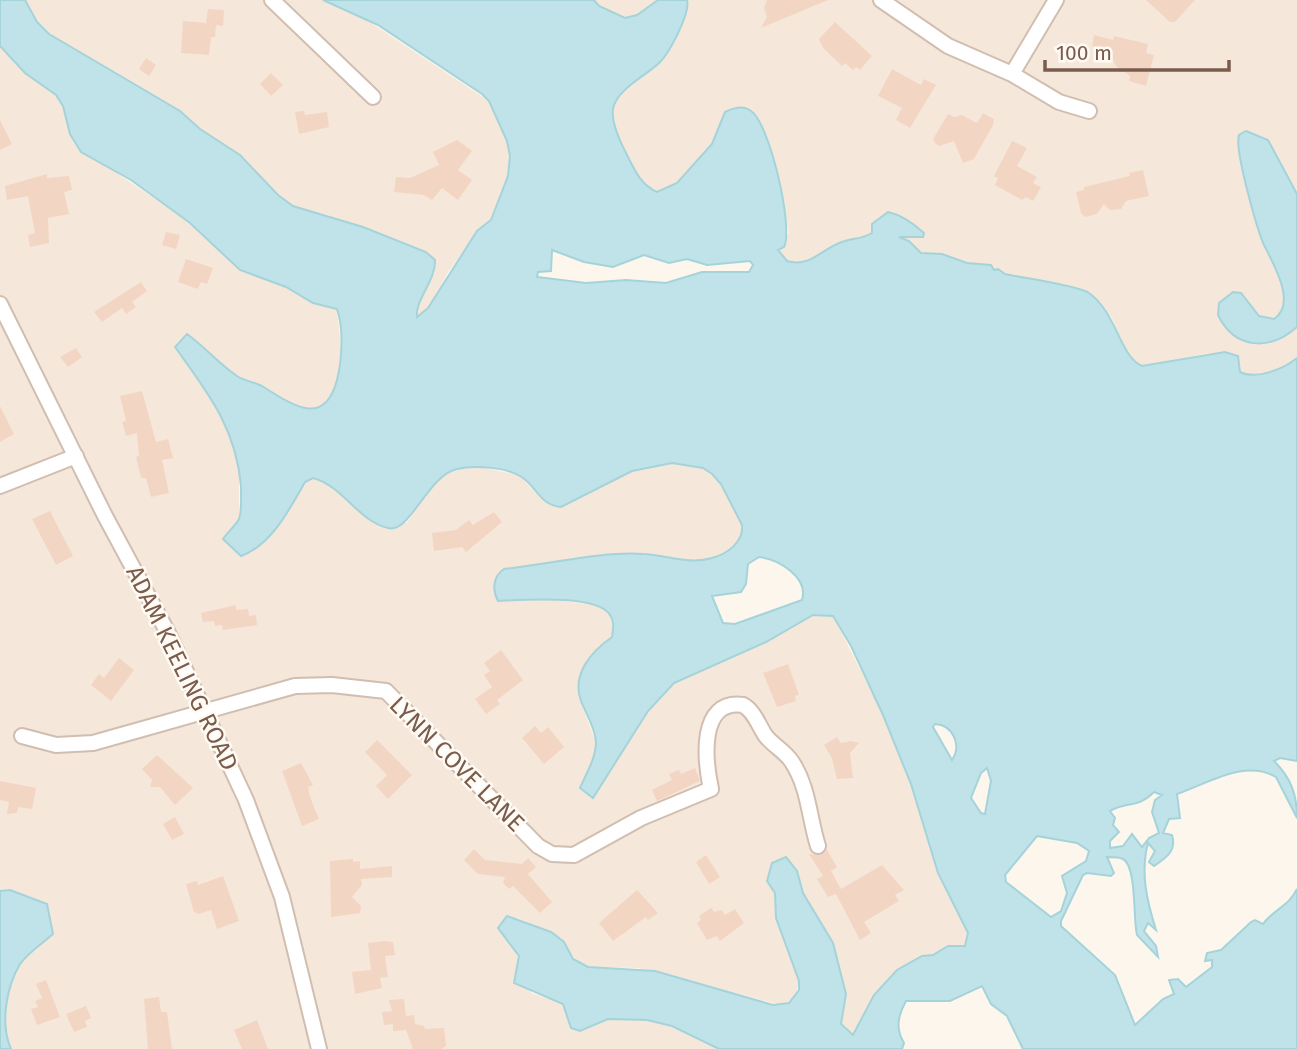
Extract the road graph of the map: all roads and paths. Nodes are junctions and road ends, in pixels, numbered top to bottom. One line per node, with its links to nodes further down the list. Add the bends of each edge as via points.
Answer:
1 (272, 0): 5 (street)
2 (881, 0): 4 (street, via 948,46)
3 (1056, 0): 4 (street)
4 (1012, 74): 6 (street, via 1059,102)
5 (373, 97)
6 (1089, 111)
7 (0, 303): 8 (street, ADAM KEELING ROAD)
8 (76, 456): 9 (street); 10 (street, ADAM KEELING ROAD)
9 (0, 486)
10 (205, 710): 11 (street, LYNN COVE LANE, via 93,743 56,745); 12 (street, LYNN COVE LANE, via 295,685 386,691 538,846 563,856 585,851 641,818 711,789 706,750 714,715 733,704 747,707 793,763 808,799); 13 (street, ADAM KEELING ROAD, via 246,800 282,897)
11 (22, 736)
12 (818, 846)
13 (319, 1049)

